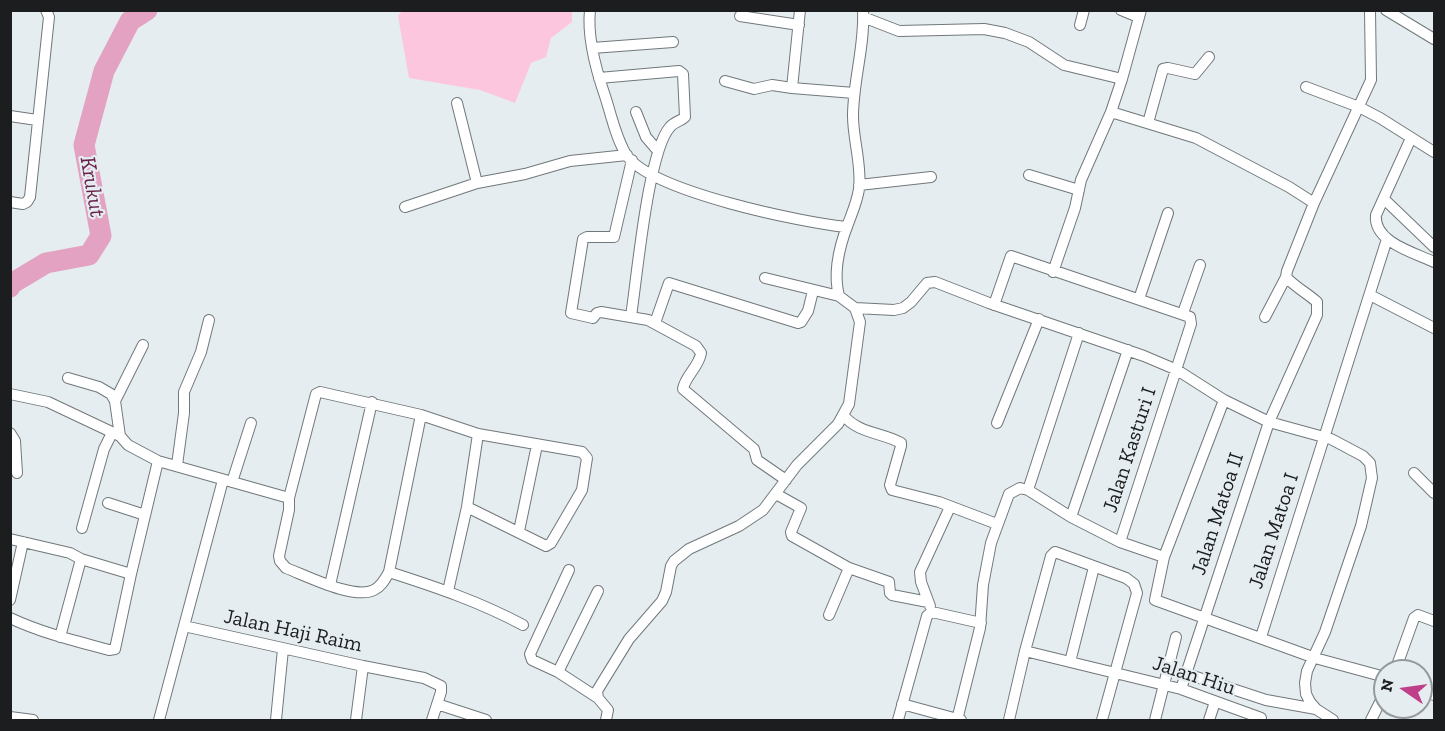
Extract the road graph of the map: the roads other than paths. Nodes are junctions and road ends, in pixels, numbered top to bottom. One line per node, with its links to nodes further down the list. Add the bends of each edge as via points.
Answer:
1 (590, 10): 15 (street)
2 (800, 10): 11 (street)
3 (1084, 10): 12 (street)
4 (1120, 10): 9 (street)
5 (1370, 10): 24 (street, via 1371,80)
6 (1386, 10): 13 (street)
7 (47, 11): 28 (street)
8 (863, 14): 18 (street, via 899,31 984,29 1005,33 1029,42 1064,65); 22 (street)
9 (1140, 14): 18 (street)
10 (741, 16): 11 (street)
11 (800, 25): 21 (street)
12 (1080, 25)
13 (1434, 39)
14 (673, 42): 15 (street)
15 (592, 48): 17 (street)
16 (1209, 57): 29 (street, via 1195,74 1163,69)
17 (599, 78): 31 (street, via 679,71 683,74 685,117 668,128); 33 (street)
18 (1122, 79): 26 (street)
19 (725, 81): 21 (street, via 754,89)
20 (1306, 87): 24 (street)
21 (792, 88): 22 (street)
22 (854, 93): 38 (street)
23 (457, 103): 37 (street)
24 (1359, 107): 30 (street); 42 (street)
25 (636, 112): 31 (street, via 646,136)
26 (1111, 112): 29 (street); 39 (street)
27 (10, 116): 28 (street)
28 (37, 120): 41 (street, via 30,197 23,204)
29 (1148, 123): 42 (street, via 1196,138)
30 (1411, 138): 32 (street); 40 (street)
31 (658, 151): 35 (street)
32 (1434, 152)
33 (629, 158): 35 (street); 37 (street, via 582,158); 60 (street, via 614,237 583,239 571,311 589,318 599,312)
34 (1029, 175): 39 (street)
35 (652, 176): 45 (street, via 699,194); 60 (street)
36 (931, 177): 38 (street)
37 (477, 183): 43 (street)
38 (860, 185): 45 (street)
39 (1079, 190): 50 (street)
40 (1384, 199): 46 (street, via 1375,222); 47 (street)
41 (10, 202)
42 (1314, 203): 51 (street)
43 (405, 207)
44 (1168, 213): 56 (street)
45 (846, 227): 55 (street, via 835,275)
46 (1387, 239): 48 (street); 54 (street, Jalan Matoa I)
47 (1434, 247)
48 (1434, 262)
49 (1200, 265): 59 (street)
50 (1053, 272): 56 (street); 57 (street, via 1011,256)
51 (1286, 277): 61 (street); 77 (street, Jalan Matoa II, via 1317,302 1317,315)
52 (765, 278): 53 (street)
53 (813, 291): 55 (street); 64 (street, via 808,311 798,323 669,283)
54 (1370, 295): 65 (street); 83 (street, Jalan Matoa I)
55 (838, 296): 58 (street)
56 (1139, 299): 59 (street)
57 (994, 305): 58 (street, via 932,281 903,308); 62 (street)
58 (855, 308): 76 (street, via 860,322 849,404)
59 (1184, 313): 69 (street, Jalan Kasturi I, via 1191,324)
60 (631, 316): 64 (street)
61 (1265, 317)
62 (1039, 319): 66 (street); 79 (street)
63 (210, 320): 86 (street, via 184,392)
64 (655, 323): 89 (street, via 699,348 699,361 684,384 684,391 754,449 757,460)
65 (1434, 328)
66 (1079, 333): 68 (street); 91 (street)
67 (143, 345): 72 (street)
68 (1128, 350): 69 (street); 99 (street)
69 (1177, 370): 73 (street); 105 (street, Jalan Kasturi I)
70 (68, 378): 72 (street, via 99,387)
71 (10, 394): 82 (street, via 48,402)
72 (116, 400): 82 (street)
73 (1224, 400): 77 (street); 106 (street)
74 (372, 402): 75 (street); 94 (street, via 316,394); 113 (street)
75 (421, 414): 81 (street); 111 (street)
76 (843, 415): 89 (street); 97 (street, via 866,432 901,443 892,490)
77 (1269, 422): 83 (street); 120 (street, Jalan Matoa II)
78 (251, 423): 90 (street)
79 (997, 423)
80 (10, 433): 87 (street, via 15,441)
81 (478, 434): 84 (street); 96 (street)
82 (116, 435): 85 (street); 101 (street, via 104,449)
83 (1325, 437): 127 (street, Jalan Matoa I); 130 (street, via 1363,456 1370,463 1372,477 1361,526)
84 (537, 445): 102 (street); 102 (street, via 582,452 587,458 584,483 551,543 546,546)
85 (158, 461): 86 (street); 98 (street)
86 (177, 465): 90 (street)
87 (17, 473)
88 (1414, 473): 92 (street)
89 (786, 480): 93 (street)
90 (227, 481): 94 (street); 124 (street)
91 (1028, 490): 99 (street); 100 (street, via 1020,488 1009,494)
92 (1434, 493)
93 (776, 494): 109 (street, via 801,508 792,536); 140 (street, via 763,510 739,526 689,549 674,561 662,601 609,668 597,691)
94 (289, 498): 113 (street, via 280,561 286,568)
95 (108, 503): 98 (street)
96 (466, 507): 102 (street); 114 (street)
97 (950, 507): 100 (street); 117 (street, via 921,572)
98 (146, 515): 112 (street)
99 (1071, 517): 105 (street)
100 (997, 524): 122 (street, via 983,585)
101 (82, 528)
102 (519, 531)
103 (10, 539): 104 (street)
104 (23, 542): 107 (street); 116 (street)
105 (1120, 542): 106 (street)
106 (1164, 557): 120 (street, via 1155,600)
107 (81, 559): 112 (street); 125 (street)
108 (1094, 567): 129 (street, via 1052,553); 132 (street); 135 (street, via 1126,578 1137,593)
109 (849, 568): 117 (street, via 889,582 892,595); 118 (street)
110 (569, 570): 134 (street, via 529,657)
111 (389, 572): 113 (street, via 372,591 359,593); 114 (street)
112 (131, 574): 125 (street, via 115,649)
113 (330, 585)
114 (448, 591): 123 (street)
115 (598, 591): 134 (street)
116 (10, 600)
117 (930, 607): 122 (street); 143 (street)
118 (829, 615)
119 (10, 618): 125 (street)
120 (1204, 619): 127 (street); 137 (street, Jalan Matoa II)
121 (1434, 621): 131 (street, via 1416,616)
122 (981, 623): 155 (street)
123 (523, 625)
124 (184, 626): 128 (street, Jalan Haji Raim); 148 (street)
125 (60, 637)
126 (1176, 637): 138 (street)
127 (1261, 637): 130 (street)
128 (284, 649): 133 (street, Jalan Haji Raim); 149 (street)
129 (1025, 651): 132 (street, Jalan Hiu); 156 (street)
130 (1315, 658): 136 (street); 144 (street, via 1305,683 1306,694)
131 (1400, 659)
132 (1070, 662): 135 (street, Jalan Hiu)
133 (363, 666): 142 (street, Jalan Haji Raim, via 424,678 441,686); 150 (street)
134 (558, 672): 140 (street)
135 (1115, 672): 138 (street, Jalan Hiu); 157 (street)
136 (1373, 673)
137 (1187, 674): 139 (street, Jalan Matoa II); 144 (street, via 1266,700)
138 (1164, 685): 139 (street, Jalan Hiu); 158 (street)
139 (1181, 689): 141 (street, Jalan Hiu)
140 (598, 698): 153 (street, via 608,710)
141 (1215, 702): 146 (street, Jalan Hiu); 159 (street)
142 (437, 704): 151 (street); 152 (street)
143 (902, 704): 154 (street); 155 (street)
144 (1316, 709): 160 (street)
145 (10, 717): 147 (street)
146 (1261, 719)
147 (33, 720)
148 (159, 720)
149 (276, 720)
150 (356, 720)
151 (432, 720)
152 (486, 720)
153 (606, 720)
154 (898, 720)
155 (958, 720)
156 (1009, 720)
157 (1102, 720)
158 (1155, 720)
159 (1209, 720)
160 (1334, 720)

